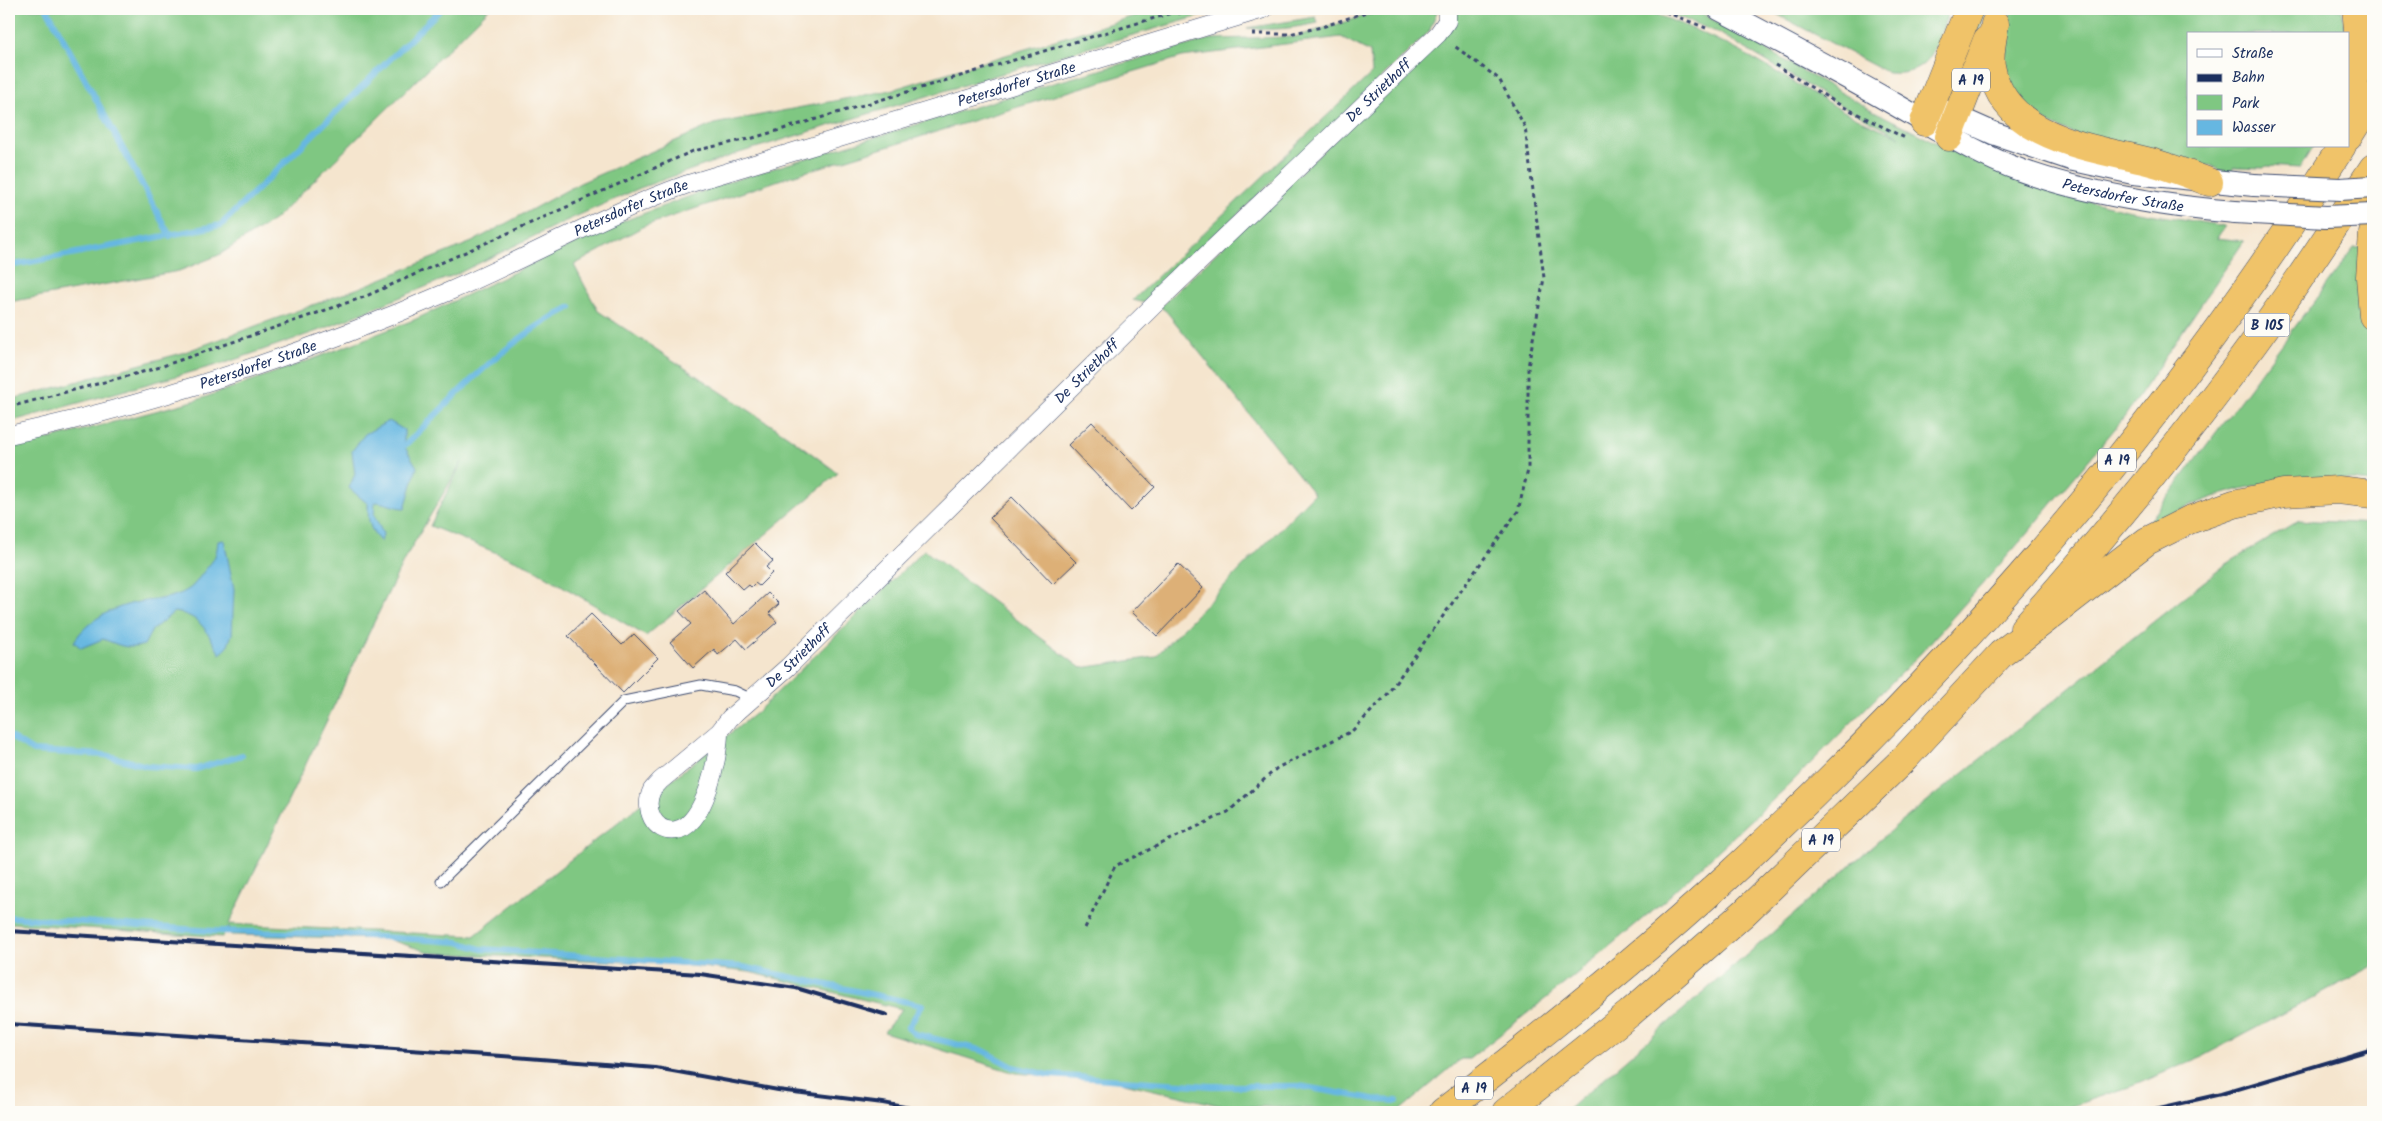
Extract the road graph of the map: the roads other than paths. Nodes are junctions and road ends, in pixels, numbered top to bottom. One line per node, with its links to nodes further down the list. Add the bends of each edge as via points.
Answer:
1 (1264, 9): 21 (street, Petersdorfer Straße, via 688,184 647,198 450,291 290,356 162,397)
2 (1447, 9): 24 (street, De Striethoff, via 1447,21 1438,34 1155,304)
3 (1719, 9): 9 (street, Petersdorfer Straße, via 1891,102)
4 (1969, 9): 9 (highway)
5 (2356, 9): 7 (highway, via 2359,38 2357,73)
6 (1998, 16): 10 (highway, A 19, via 1978,57); 15 (highway, A 19, via 1990,64 1998,90 2028,124 2064,140 2164,165)
7 (2350, 96)
8 (2373, 98): 11 (highway)
9 (1927, 114): 10 (street, Petersdorfer Straße)
10 (1954, 127): 15 (street, Petersdorfer Straße, via 1993,133 2074,160 2133,173); 18 (street, Petersdorfer Straße, bridge, via 2020,170 2164,204 2326,217)
11 (2350, 134)
12 (2329, 148): 17 (highway, A 19)
13 (2341, 148): 17 (highway, A 19)
14 (2373, 168): 23 (highway, B 105, via 2271,319 2206,406 2076,568)
15 (2209, 182): 16 (street, Petersdorfer Straße, bridge, via 2340,189)
16 (2373, 187)
17 (2306, 202): 27 (highway, A 19, via 2241,297 2144,427 2007,592 1907,700 1827,782 1647,948)
18 (2373, 215)
19 (2373, 233): 20 (highway, via 2370,277)
20 (2373, 316)
21 (9, 435)
22 (2373, 494): 23 (highway, via 2338,490 2284,492 2234,504 2189,520 2147,541)
23 (2001, 654): 28 (highway, A 19, via 1904,758 1744,913 1637,1007)
24 (752, 700): 25 (street, De Striethoff); 26 (lane, via 736,691 701,685 624,701)
25 (719, 732): 25 (street, De Striethoff, via 652,790 649,806 652,821 663,829 677,830 698,813 719,750)
26 (441, 881)
27 (1443, 1112)
28 (1506, 1112)

